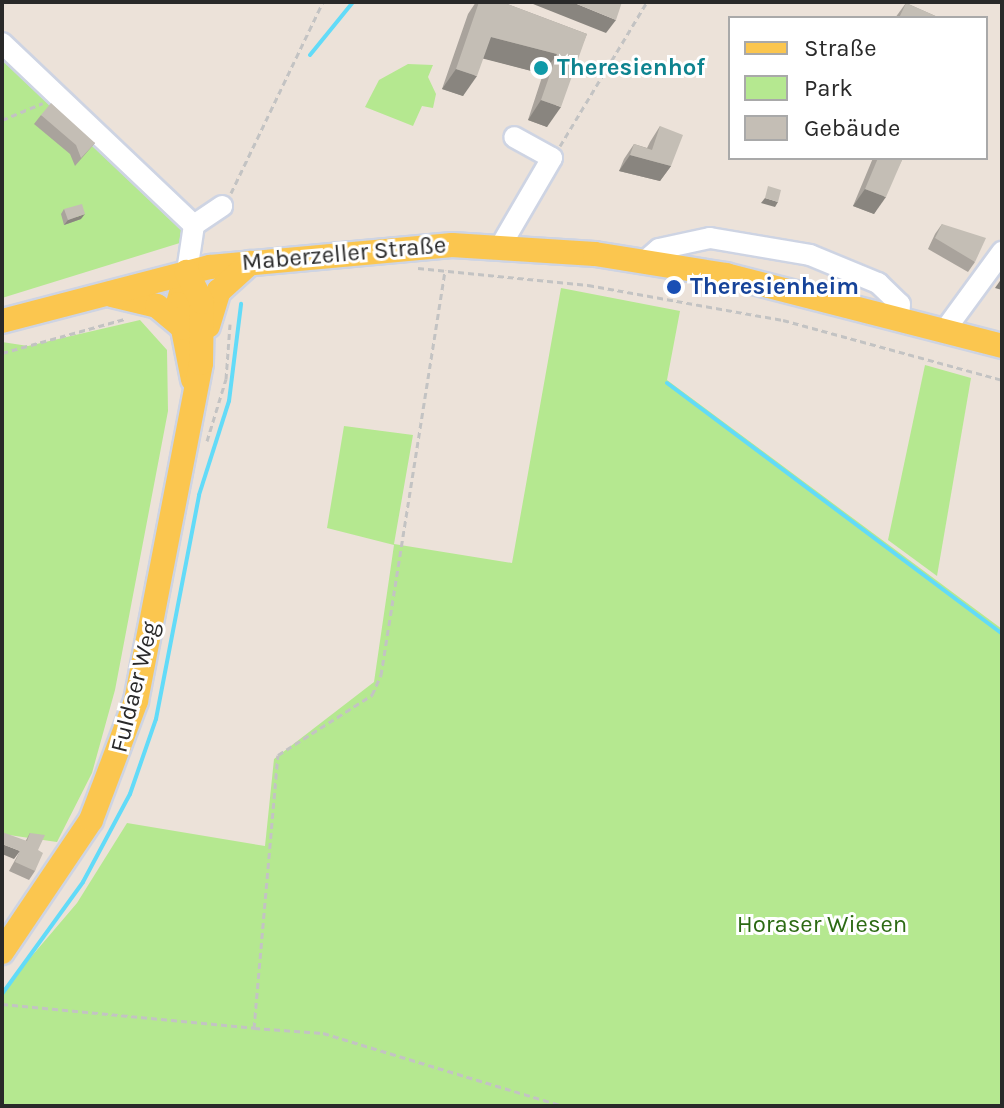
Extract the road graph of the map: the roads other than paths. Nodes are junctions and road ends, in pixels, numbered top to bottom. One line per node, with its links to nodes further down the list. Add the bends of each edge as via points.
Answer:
1 (2, 43): 4 (lane)
2 (514, 137): 5 (lane, via 552,158)
3 (222, 206): 4 (lane)
4 (194, 225): 9 (lane)
5 (500, 247): 7 (main road, Maberzeller Straße, via 389,247); 8 (main road, Maberzeller Straße)
6 (1002, 252): 13 (lane)
7 (254, 260): 9 (main road, Maberzeller Straße); 14 (main road, via 219,291)
8 (645, 261): 11 (main road, Maberzeller Straße); 11 (lane, via 659,249 710,238 810,255 878,283 900,304)
9 (187, 272): 10 (main road, Maberzeller Straße); 14 (main road, Fuldaer Weg, via 178,292)
10 (106, 293): 12 (main road, Maberzeller Straße); 14 (main road, via 157,306)
11 (899, 317): 13 (main road, Maberzeller Straße)
12 (2, 321)
13 (945, 330): 15 (main road, Maberzeller Straße)
14 (194, 332): 16 (main road, Fuldaer Weg, via 196,394 121,749 71,856)
15 (1002, 346)
16 (2, 952)

